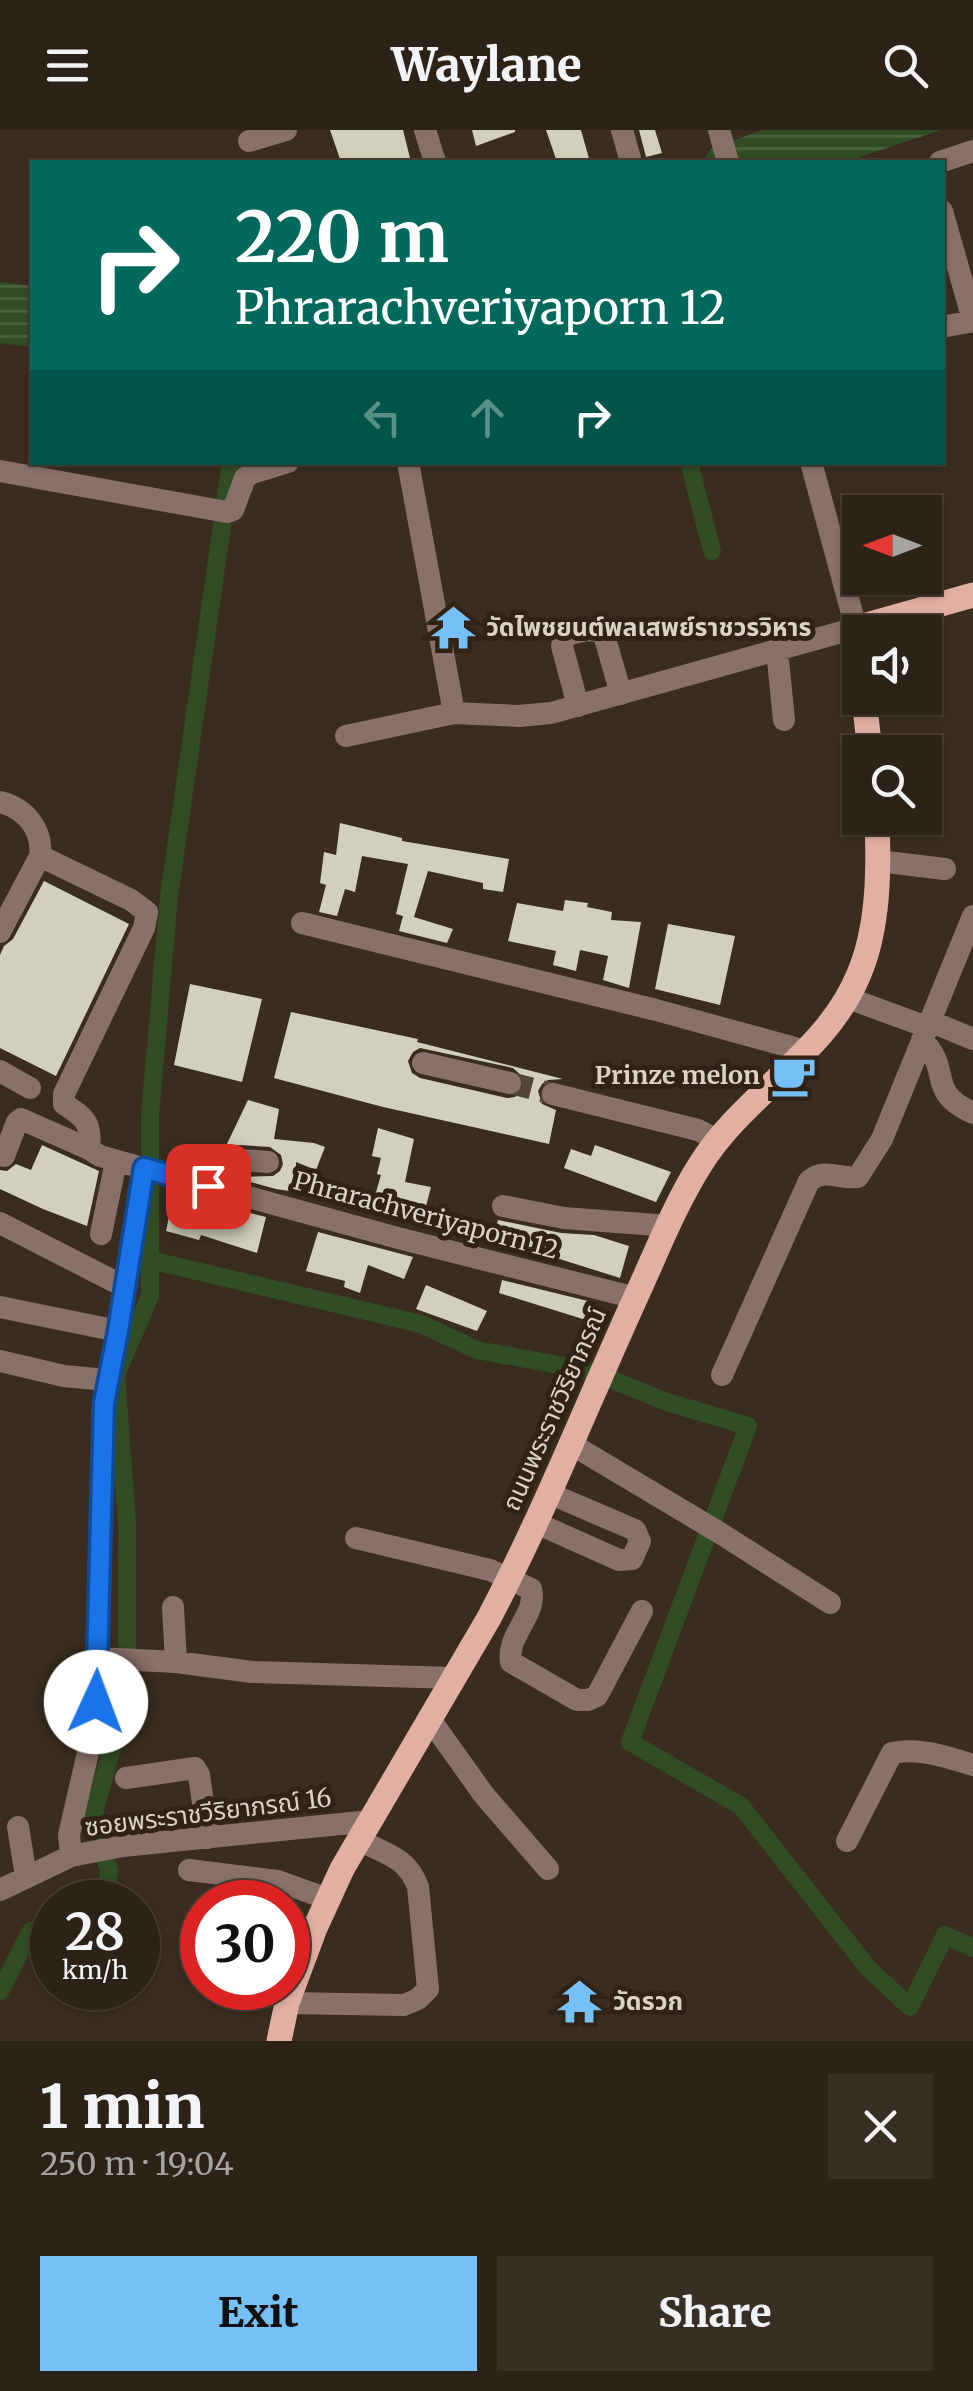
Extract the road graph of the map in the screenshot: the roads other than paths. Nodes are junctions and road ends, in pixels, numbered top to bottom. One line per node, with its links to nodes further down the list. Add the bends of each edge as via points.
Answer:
1 (286, 130): 5 (street)
2 (425, 130): 7 (street)
3 (622, 130): 8 (street)
4 (719, 130): 9 (street)
5 (249, 140)
6 (973, 151): 10 (street)
7 (434, 160)
8 (630, 160)
9 (727, 160)
10 (945, 160)
11 (945, 216): 12 (street)
12 (963, 245): 13 (street)
13 (973, 320): 14 (street)
14 (945, 326)
15 (278, 465): 18 (street, via 246,478 233,510)
16 (409, 465): 26 (street)
17 (812, 465): 20 (street)
18 (0, 471)
19 (973, 595): 21 (main road)
20 (852, 615)
21 (928, 615)
22 (842, 632): 23 (street)
23 (777, 650): 24 (street); 27 (street)
24 (621, 694): 25 (street); 25 (street, via 604,634 582,630 564,636 562,646)
25 (578, 706): 26 (street, via 519,716)
26 (454, 713): 28 (street)
27 (784, 720)
28 (346, 736)
29 (0, 802): 31 (street, via 15,806 38,832)
30 (877, 835): 32 (main road, ถนนพระราชวิริยาภรณ์)
31 (40, 856): 36 (street); 48 (street, via 147,912 64,1094 64,1104 86,1120)
32 (878, 861): 33 (street); 37 (main road, ถนนพระราชวิริยาภรณ์, via 866,956)
33 (945, 869)
34 (973, 916): 38 (street)
35 (302, 923): 40 (street)
36 (0, 932)
37 (848, 998): 38 (street); 40 (main road, ถนนพระราชวิริยาภรณ์)
38 (926, 1029): 39 (street); 46 (street, via 944,1092); 63 (street, via 865,1168 858,1177 824,1173 809,1181)
39 (973, 1039)
40 (806, 1050): 47 (main road, ถนนพระราชวิริยาภรณ์)
41 (423, 1063): 43 (street)
42 (0, 1071): 44 (street)
43 (510, 1083)
44 (17, 1087)
45 (553, 1094): 47 (street)
46 (973, 1113)
47 (717, 1140): 56 (main road, ถนนพระราชวิริยาภรณ์)
48 (89, 1148): 49 (street, Phrarachveriyaporn 12, via 21,1120); 50 (street, Phrarachveriyaporn 12)
49 (4, 1156)
50 (116, 1161): 52 (street, Phrarachveriyaporn 12); 57 (street)
51 (268, 1162): 53 (street, via 223,1164)
52 (153, 1171): 53 (street, Phrarachveriyaporn 12); 58 (street)
53 (208, 1186): 59 (street, Phrarachveriyaporn 12)
54 (503, 1206): 56 (street)
55 (0, 1222): 58 (street)
56 (668, 1226): 59 (main road, ถนนพระราชวิริยาภรณ์)
57 (101, 1234)
58 (125, 1287): 61 (street)
59 (636, 1298): 65 (main road, ถนนพระราชวิริยาภรณ์)
60 (0, 1307): 61 (street)
61 (118, 1331): 64 (street)
62 (0, 1361): 64 (street)
63 (722, 1376)
64 (107, 1380): 73 (street, via 101,1431)
65 (571, 1444): 66 (main road, ถนนพระราชวิริยาภรณ์); 70 (street)
66 (551, 1494): 67 (main road, ถนนพระราชวิริยาภรณ์); 67 (street, via 635,1530 640,1541 632,1559 620,1560)
67 (536, 1524): 69 (main road, ถนนพระราชวิริยาภรณ์)
68 (356, 1538): 69 (street)
69 (510, 1577): 72 (street, via 534,1595 510,1647 511,1662 577,1700 597,1696); 75 (main road, ถนนพระราชวิริยาภรณ์)
70 (830, 1603)
71 (173, 1607): 74 (street)
72 (642, 1610)
73 (106, 1658): 74 (street); 83 (street, via 70,1835)
74 (176, 1662): 75 (street, via 252,1672)
75 (454, 1678): 76 (main road, ถนนพระราชวิริยาภรณ์)
76 (430, 1718): 80 (main road, ถนนพระราชวิริยาภรณ์); 84 (street)
77 (973, 1765): 82 (street, via 928,1752 892,1753)
78 (126, 1778): 81 (street, via 195,1768)
79 (18, 1826): 86 (street)
80 (365, 1830): 81 (street, ซอยพระราชวีริยาภรณ์ 16); 88 (main road, ถนนพระราชวิริยาภรณ์); 90 (street, via 404,1863 418,1887 428,1989 404,2005)
81 (208, 1838): 83 (street, ซอยพระราชวีริยาภรณ์ 16)
82 (847, 1841)
83 (82, 1854): 86 (street, ซอยพระราชวีริยาภรณ์ 16)
84 (548, 1869)
85 (189, 1870): 88 (street, via 278,1881)
86 (26, 1876): 87 (street, ซอยพระราชวีริยาภรณ์ 16)
87 (0, 1890)
88 (328, 1900): 89 (main road, ถนนพระราชวิริยาภรณ์)
89 (310, 1945)
90 (310, 2003)
91 (285, 2010): 92 (main road, ถนนพระราชวิริยาภรณ์)
92 (279, 2041)

